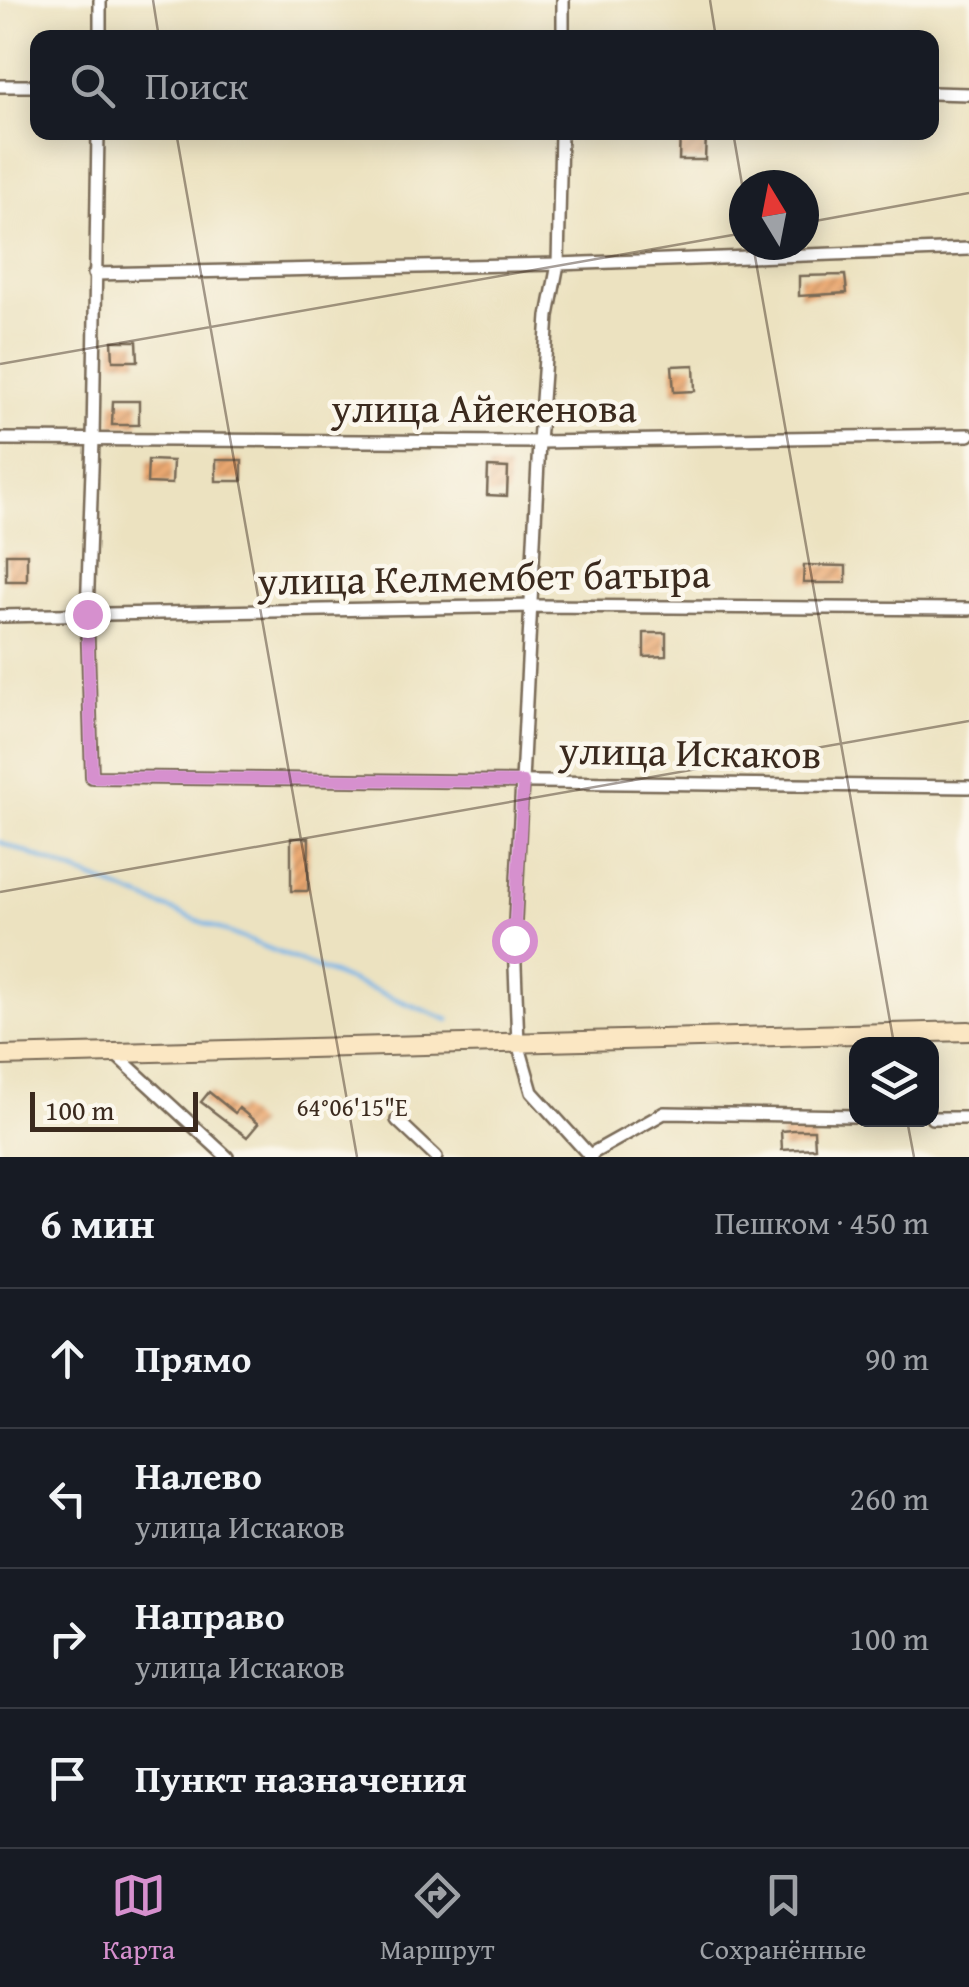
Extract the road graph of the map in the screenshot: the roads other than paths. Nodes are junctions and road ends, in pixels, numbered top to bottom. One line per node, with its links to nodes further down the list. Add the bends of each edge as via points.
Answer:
1 (100, 0): 3 (street)
2 (563, 0): 4 (street)
3 (100, 30)
4 (563, 30)
5 (0, 86): 6 (street)
6 (30, 86)
7 (939, 93): 8 (street)
8 (969, 94)
9 (98, 140): 13 (street)
10 (561, 140): 12 (street)
11 (969, 250): 12 (street)
12 (558, 264): 13 (street); 17 (street)
13 (94, 274): 16 (street)
14 (969, 435): 17 (street, улица Айекенова)
15 (0, 440): 16 (street, улица Айекенова)
16 (94, 440): 17 (street, улица Айекенова); 20 (street)
17 (539, 442): 18 (street)
18 (533, 606): 19 (street, улица Келмембет батыра); 20 (street, улица Келмембет батыра); 22 (street)
19 (969, 608)
20 (87, 614): 21 (street, улица Келмембет батыра); 22 (street, улица Искаков, via 92,777)
21 (0, 616)
22 (523, 782): 23 (street, улица Искаков); 25 (street, via 514,940)
23 (969, 788)
24 (969, 1031): 25 (main road)
25 (518, 1043): 26 (main road); 32 (street, via 532,1092)
26 (115, 1054): 27 (main road); 33 (street)
27 (0, 1056)
28 (849, 1116): 32 (street, via 664,1114)
29 (939, 1118): 30 (street)
30 (969, 1118)
31 (397, 1120): 34 (street)
32 (591, 1156)
33 (226, 1157)
34 (436, 1157)

